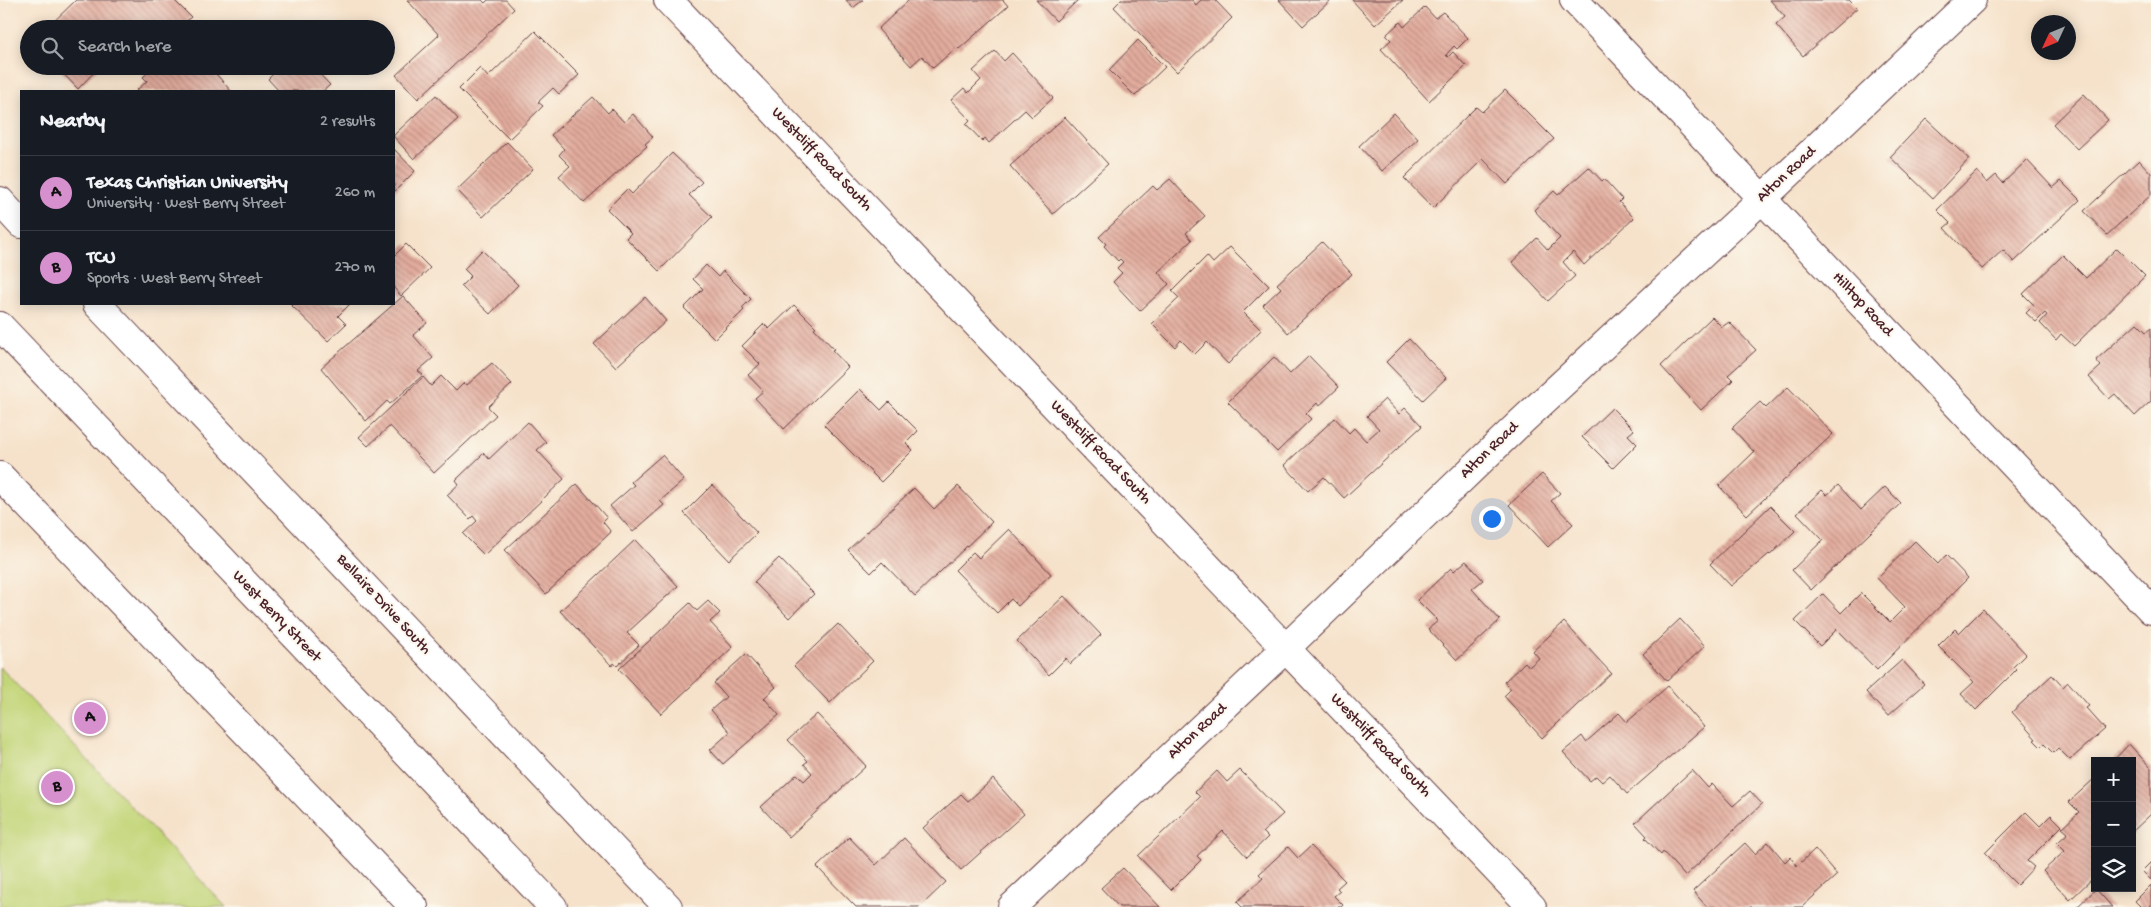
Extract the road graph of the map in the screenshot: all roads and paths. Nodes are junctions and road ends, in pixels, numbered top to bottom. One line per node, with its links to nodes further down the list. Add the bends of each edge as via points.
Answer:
1 (668, 0): 11 (street, Westcliff Road South)
2 (1574, 0): 4 (street, Hilltop Road)
3 (1972, 0): 4 (street, Alton Road)
4 (1762, 199): 10 (street, Hilltop Road); 11 (street, Alton Road, via 1522,421)
5 (0, 201): 6 (street)
6 (20, 223)
7 (99, 305): 14 (street, Bellaire Drive South)
8 (0, 326): 13 (street, West Berry Street)
9 (0, 476): 12 (street)
10 (2151, 610)
11 (1286, 648): 15 (street, Alton Road); 16 (street, Westcliff Road South)
12 (414, 907)
13 (553, 907)
14 (668, 907)
15 (1012, 907)
16 (1532, 907)

